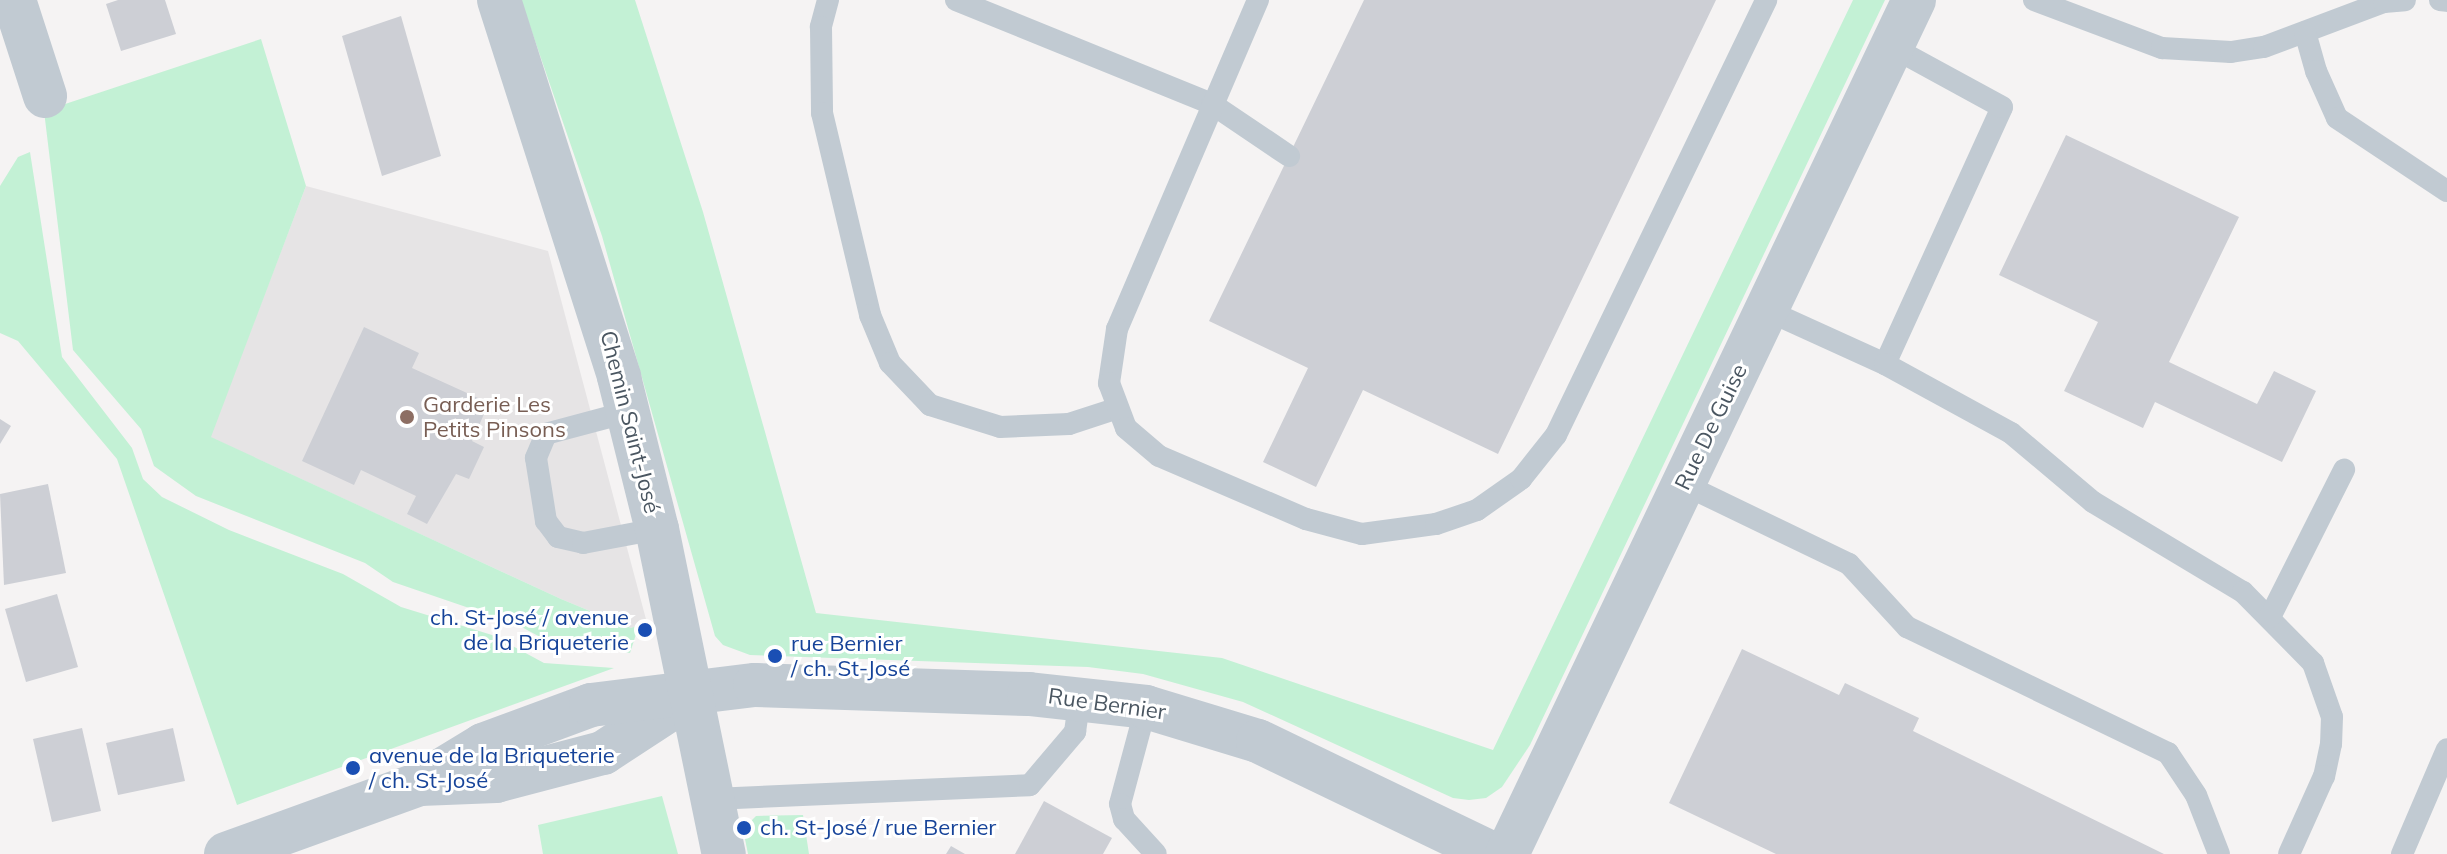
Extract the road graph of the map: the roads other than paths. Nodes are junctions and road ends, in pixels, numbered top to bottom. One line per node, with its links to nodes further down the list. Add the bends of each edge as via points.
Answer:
1 (14, 0): 14 (street)
2 (499, 0): 21 (street, Chemin Saint-José, via 586,260)
3 (828, 0): 20 (lane, via 821,27 822,113 870,315 890,363 930,405 1000,427 1069,424)
4 (956, 0): 15 (lane)
5 (1258, 0): 15 (lane)
6 (1766, 0): 20 (lane, via 1556,435 1505,494 1436,524 1392,533 1336,529 1159,456 1140,443)
7 (1914, 0): 13 (street, Rue De Guise)
8 (2034, 0): 12 (lane, via 2125,37 2192,52 2264,47)
9 (2405, 0): 12 (lane, via 2384,2)
10 (2440, 0): 11 (lane)
11 (2447, 1)
12 (2305, 32): 17 (lane, via 2337,118)
13 (1892, 47): 18 (street, Rue De Guise); 19 (lane, via 2002,107)
14 (45, 96)
15 (1212, 104): 16 (lane); 20 (lane, via 1117,329 1109,383)
16 (1289, 156)
17 (2447, 191)
18 (1766, 310): 19 (lane); 23 (street, Rue De Guise)
19 (1885, 364): 25 (lane, via 2011,433 2093,502 2243,592)
20 (1115, 409)
21 (628, 412): 24 (street, Chemin Saint-José); 24 (lane, via 546,434 536,458 546,521 558,537 583,543)
22 (2344, 470): 25 (lane)
23 (1683, 484): 35 (street, Rue De Guise); 36 (lane, via 1849,564 1907,627 2168,753 2196,795)
24 (657, 529): 26 (street, Chemin Saint-José)
25 (2270, 617): 37 (lane, via 2313,663 2332,717 2324,776)
26 (692, 695): 27 (street, Rue Bernier, via 755,685); 30 (street, Chemin Saint-José); 31 (street, Rue Bernier, via 591,705 483,745 419,784)
27 (1080, 698): 28 (street, Rue Bernier); 30 (lane, via 1075,732 1030,785)
28 (1146, 707): 33 (lane, via 1120,804 1124,819); 34 (street, Rue Bernier, via 1258,741)
29 (2447, 749): 38 (lane)
30 (713, 799): 32 (street, Chemin Saint-José)
31 (226, 854)
32 (724, 854)
33 (1156, 854)
34 (1493, 854)
35 (1507, 854)
36 (2219, 854)
37 (2289, 854)
38 (2402, 854)

